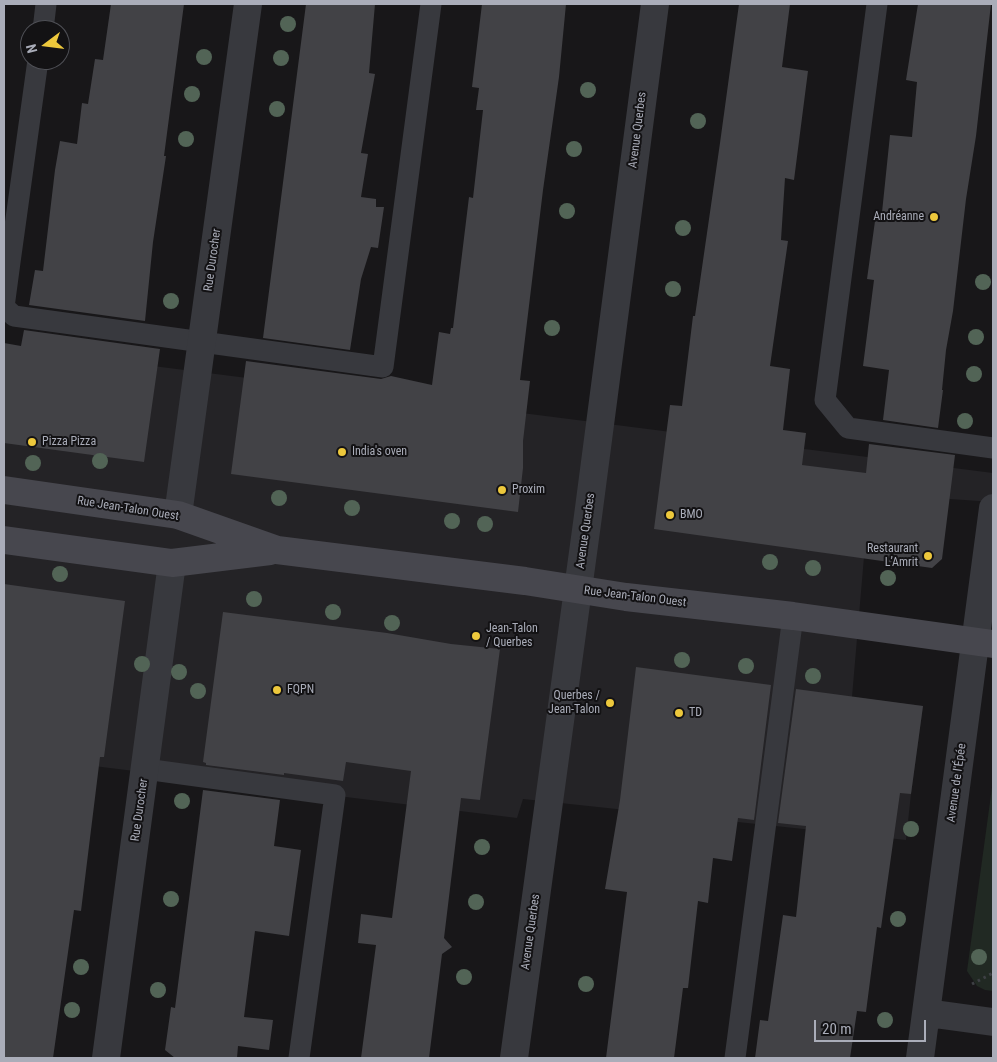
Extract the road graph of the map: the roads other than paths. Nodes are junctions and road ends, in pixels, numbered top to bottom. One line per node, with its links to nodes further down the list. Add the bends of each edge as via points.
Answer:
1 (46, 4): 6 (lane)
2 (248, 4): 9 (street, Rue Durocher)
3 (431, 4): 9 (lane, via 383,367)
4 (655, 4): 17 (street, Avenue Querbes)
5 (877, 4): 10 (lane, via 825,400 848,428)
6 (44, 20)
7 (36, 70): 8 (lane)
8 (7, 262): 9 (lane, via 4,307 14,316)
9 (201, 341): 13 (street, Rue Durocher)
10 (993, 448)
11 (4, 490): 13 (main road, Rue Jean-Talon Ouest)
12 (993, 508): 19 (street, Avenue de l'Épée)
13 (178, 515): 15 (main road, Rue Jean-Talon Ouest)
14 (4, 540): 16 (main road, Rue Jean-Talon Ouest)
15 (277, 550): 16 (main road, Rue Jean-Talon Ouest); 17 (main road, Rue Jean-Talon Ouest)
16 (172, 563): 20 (street, Rue Durocher)
17 (577, 590): 18 (main road, Rue Jean-Talon Ouest); 25 (street, Avenue Querbes)
18 (793, 616): 19 (main road, Rue Jean-Talon Ouest); 26 (lane)
19 (984, 643): 21 (street, Avenue de l'Épée)
20 (145, 769): 23 (street, Rue Durocher); 24 (lane, via 335,795)
21 (927, 1013): 22 (street); 27 (street, Avenue de l'Épée)
22 (993, 1022)
23 (106, 1058)
24 (298, 1058)
25 (514, 1058)
26 (735, 1058)
27 (920, 1058)

